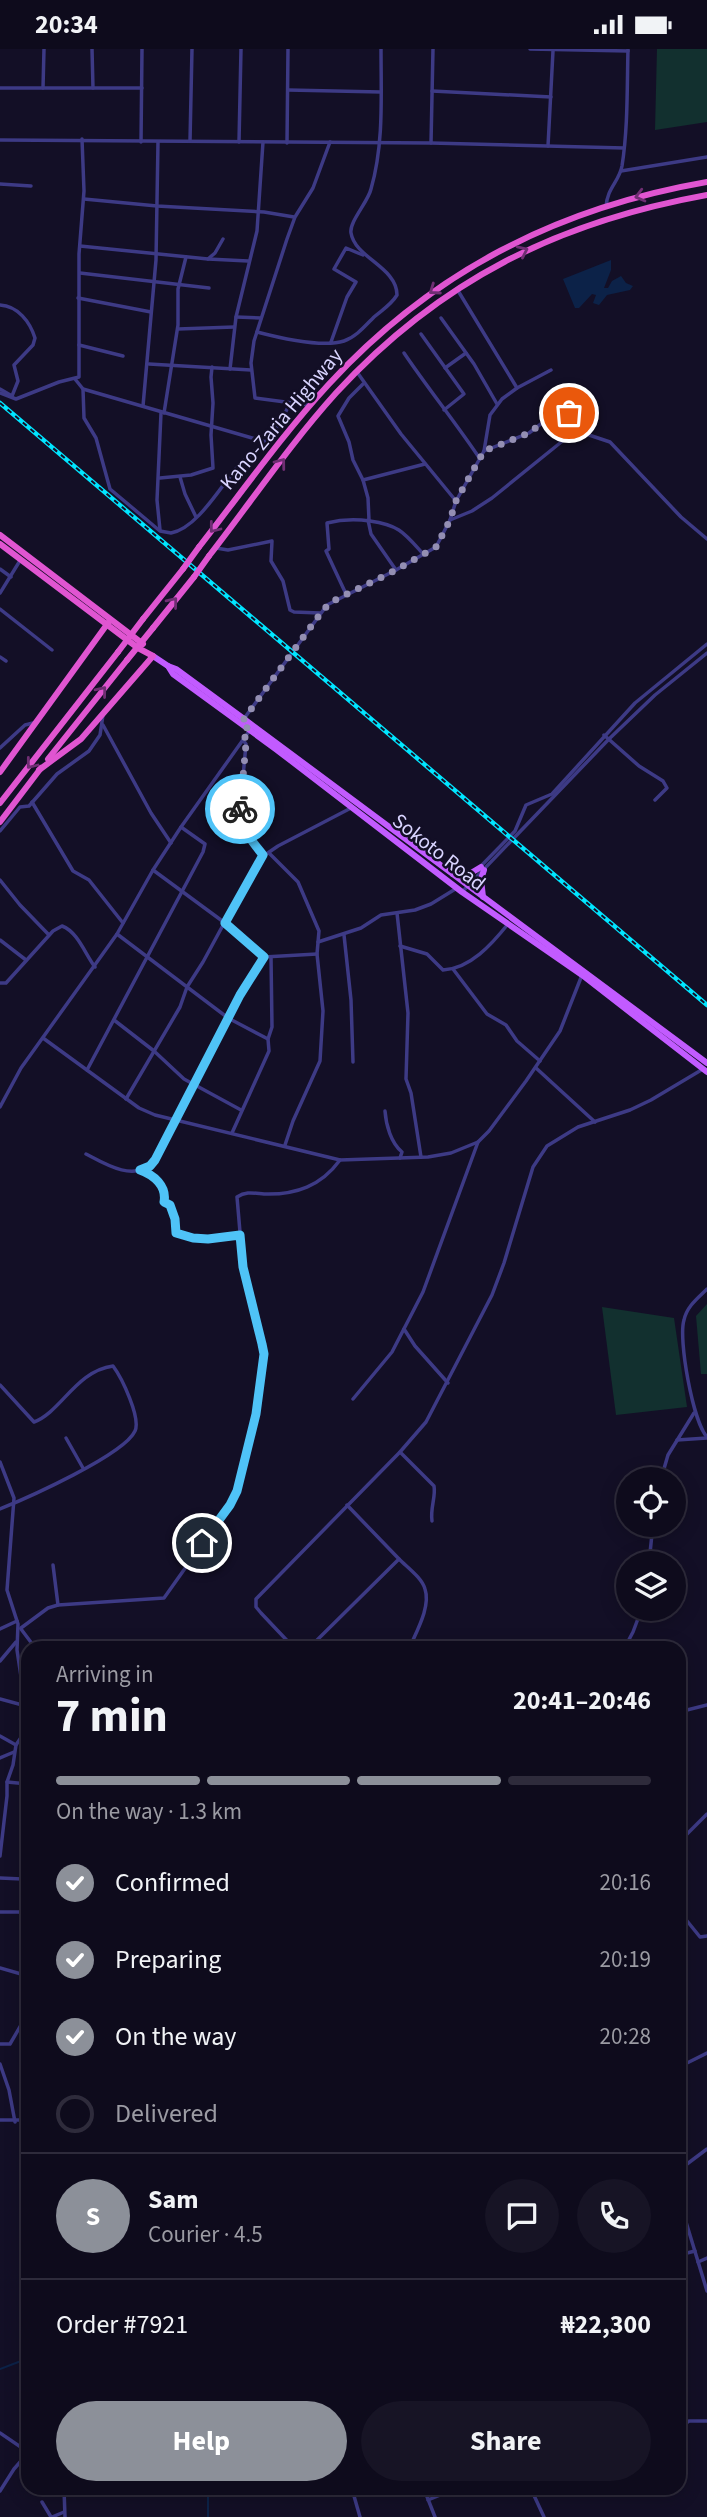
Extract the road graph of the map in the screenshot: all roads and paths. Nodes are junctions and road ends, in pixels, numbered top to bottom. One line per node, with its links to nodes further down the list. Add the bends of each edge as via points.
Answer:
1 (44, 49): 13 (street)
2 (92, 49): 14 (street)
3 (142, 49): 15 (street)
4 (192, 49): 24 (street)
5 (241, 49): 25 (street)
6 (288, 49): 16 (street)
7 (381, 49): 18 (street)
8 (433, 49): 17 (street)
9 (530, 49): 11 (street)
10 (628, 50): 11 (street); 32 (street)
11 (553, 51): 19 (street)
12 (0, 88): 13 (street)
13 (43, 88): 14 (street)
14 (93, 88): 15 (street)
15 (142, 88): 22 (street)
16 (288, 90): 18 (street); 28 (street)
17 (432, 91): 19 (street); 30 (street)
18 (381, 92): 29 (street)
19 (551, 97): 31 (street)
20 (82, 139): 21 (street); 22 (street); 39 (street)
21 (0, 140)
22 (141, 142): 23 (street)
23 (158, 142): 24 (street); 40 (street)
24 (190, 142): 25 (street)
25 (239, 142): 26 (street)
26 (263, 142): 28 (street); 42 (street)
27 (330, 142): 28 (street); 29 (street); 43 (street, via 313,188)
28 (287, 143)
29 (380, 143): 30 (street); 47 (street, via 372,189 351,232 356,246)
30 (431, 143): 31 (street)
31 (548, 146): 32 (street)
32 (624, 148): 34 (street)
33 (707, 157): 34 (street)
34 (621, 171): 41 (street, via 609,189)
35 (707, 183): 41 (highway, Kano-Zaria Highway, one-way to 41)
36 (0, 184): 37 (street)
37 (31, 186)
38 (707, 195): 55 (highway, Kano-Zaria Highway, one-way to 38, via 524,251 580,228 639,209)
39 (84, 199): 40 (street); 45 (street)
40 (157, 206): 42 (street); 46 (street)
41 (606, 207): 87 (highway, Kano-Zaria Highway, one-way to 87, via 512,243 447,281 385,329)
42 (257, 213): 43 (street); 50 (street)
43 (295, 217): 60 (street)
44 (223, 239): 49 (street)
45 (80, 246): 46 (street); 51 (street)
46 (156, 254): 48 (street); 52 (street)
47 (368, 256): 66 (street, via 393,280 397,295 354,335); 66 (street, via 346,248 334,269 356,282)
48 (186, 257): 49 (street); 53 (street)
49 (208, 259): 50 (street)
50 (248, 261): 59 (street)
51 (80, 273): 52 (street); 56 (street)
52 (154, 280): 53 (street); 58 (street)
53 (179, 285): 54 (street); 63 (street)
54 (208, 288)
55 (457, 289): 78 (highway, Kano-Zaria Highway); 81 (street)
56 (78, 298): 58 (street); 67 (street)
57 (0, 305): 83 (street, via 16,309 35,338 14,365 18,381 12,396)
58 (151, 311): 71 (street)
59 (236, 317): 60 (street); 62 (street)
60 (262, 318): 64 (street)
61 (441, 318): 68 (street)
62 (234, 327): 63 (street); 75 (street)
63 (178, 329): 72 (street)
64 (257, 333): 66 (street); 76 (street)
65 (421, 334): 74 (street)
66 (331, 342)
67 (79, 345): 70 (street); 79 (street, via 80,374)
68 (466, 352): 74 (street); 85 (street)
69 (404, 353): 88 (street)
70 (123, 356)
71 (148, 364): 72 (street); 86 (street)
72 (173, 367): 73 (street); 89 (street)
73 (212, 367): 75 (street); 92 (street)
74 (445, 368): 88 (street, via 464,394)
75 (229, 369): 76 (street)
76 (251, 370): 84 (street, via 255,397)
77 (551, 370): 81 (street)
78 (357, 372): 80 (street); 109 (highway, Kano-Zaria Highway, one-way to 78, via 318,414)
79 (75, 378): 82 (street); 83 (street, via 16,399)
80 (363, 383): 97 (street); 100 (street, via 338,416)
81 (517, 388): 85 (street)
82 (83, 389): 86 (street); 105 (street, via 83,418 96,438 110,489)
83 (0, 391)
84 (290, 403): 87 (street); 94 (street)
85 (498, 405): 95 (street, via 490,415)
86 (143, 406): 89 (street)
87 (310, 406): 128 (highway, Kano-Zaria Highway, one-way to 128, bridge)
88 (444, 410): 96 (street)
89 (162, 413): 92 (street); 99 (street)
90 (569, 413): 91 (street)
91 (556, 417): 93 (street); 95 (street)
92 (211, 425): 94 (street); 98 (street, via 213,468)
93 (565, 439): 104 (street, via 492,498); 107 (street, via 583,433 610,442)
94 (266, 442): 102 (street, via 241,462)
95 (484, 451): 96 (street)
96 (480, 460): 101 (street)
97 (426, 463): 100 (street); 101 (street)
98 (180, 477): 99 (street); 102 (street)
99 (160, 478): 105 (street)
100 (363, 480): 103 (street)
101 (456, 501): 104 (street)
102 (196, 517): 105 (street, via 176,533)
103 (368, 520): 110 (street, via 393,525); 113 (street, via 370,534); 116 (street, via 343,519 326,526 326,551)
104 (450, 520): 110 (street, via 436,547)
105 (160, 531)
106 (0, 534): 121 (highway, via 112,618 143,643)
107 (707, 539)
108 (0, 544): 111 (highway)
109 (215, 548): 118 (street, via 228,550 272,541 271,561 284,583 290,610); 131 (highway, Kano-Zaria Highway, one-way to 109, bridge)
110 (424, 555): 113 (street)
111 (21, 559): 114 (street); 119 (highway)
112 (0, 569): 114 (street)
113 (396, 570): 116 (street)
114 (11, 577): 115 (street)
115 (0, 593)
116 (346, 594): 118 (street)
117 (0, 610): 122 (street)
118 (320, 613): 129 (street)
119 (108, 623): 121 (highway); 130 (highway)
120 (707, 644): 134 (street)
121 (144, 649): 124 (highway)
122 (52, 650)
123 (707, 653): 135 (street)
124 (153, 656): 127 (highway); 129 (main road, Sokoto Road)
125 (0, 657): 126 (street)
126 (6, 661)
127 (103, 713): 132 (street); 138 (highway, via 81,739)
128 (68, 716): 131 (highway); 142 (highway, Kano-Zaria Highway, one-way to 142)
129 (243, 721): 133 (main road, Sokoto Road); 152 (main road)
130 (37, 722): 137 (street, via 25,725); 139 (highway)
131 (77, 723): 138 (highway, Kano-Zaria Highway)
132 (102, 723): 141 (street, via 89,751 57,774); 147 (street, via 150,813)
133 (250, 730): 136 (street); 143 (main road, Sokoto Road)
134 (604, 735): 135 (street); 150 (street, via 552,794 526,805 515,831)
135 (609, 739): 140 (street, via 666,784); 150 (street)
136 (243, 740): 145 (street); 149 (street, via 240,819)
137 (0, 748)
138 (39, 770): 144 (highway)
139 (0, 772)
140 (655, 800)
141 (32, 802): 146 (street, via 20,807); 159 (street, via 73,871 89,880)
142 (0, 803)
143 (351, 808): 148 (street); 155 (main road, Sokoto Road)
144 (0, 822)
145 (181, 827): 147 (street); 156 (street, via 205,844)
146 (0, 831)
147 (171, 842): 151 (street)
148 (268, 852): 149 (street); 166 (street, via 298,882 319,931)
149 (263, 855): 160 (street)
150 (483, 869): 152 (main road); 154 (street); 157 (main road)
151 (153, 870): 156 (street); 159 (street)
152 (452, 874): 154 (main road)
153 (0, 880): 163 (street)
154 (466, 885): 155 (street); 157 (main road)
155 (460, 890): 158 (street, via 415,910); 161 (main road, Sokoto Road)
156 (182, 891): 160 (street); 169 (street)
157 (483, 897): 186 (main road)
158 (397, 912): 164 (street, via 376,917); 167 (street)
159 (123, 923): 162 (street)
160 (225, 923): 170 (street); 177 (street)
161 (509, 924): 174 (street, via 474,958); 175 (main road, Sokoto Road)
162 (117, 934): 169 (street); 173 (street)
163 (49, 935): 172 (street); 173 (street, via 59,927 67,928)
164 (344, 935): 166 (street); 184 (street)
165 (0, 940): 172 (street)
166 (318, 942): 168 (street)
167 (400, 946): 174 (street, via 427,954 443,970); 201 (street, via 408,1013 406,1079)
168 (317, 954): 171 (street); 199 (street, via 323,1011 320,1061)
169 (147, 956): 177 (street); 179 (street)
170 (264, 957): 171 (street); 178 (street)
171 (271, 957): 181 (street, via 272,1027)
172 (26, 961): 176 (street, via 6,983)
173 (95, 967): 180 (street)
174 (453, 969): 183 (street, via 488,1014 506,1025)
175 (582, 975): 183 (street, via 559,1031); 186 (main road, Sokoto Road)
176 (0, 983)
177 (187, 986): 178 (street); 182 (street)
178 (228, 1018): 181 (street); 188 (street)
179 (114, 1020): 182 (street); 187 (street)
180 (43, 1038): 187 (street); 190 (street)
181 (268, 1039): 193 (street, via 269,1051)
182 (154, 1051): 188 (street); 191 (street)
183 (540, 1061): 185 (street)
184 (353, 1062)
185 (536, 1068): 196 (street); 198 (street)
186 (706, 1068): 196 (street, via 651,1100)
187 (87, 1070): 191 (street)
188 (194, 1085): 193 (street); 195 (street)
189 (0, 1091): 190 (street)
190 (4, 1097): 192 (street)
191 (126, 1099): 195 (street)
192 (0, 1107)
193 (241, 1110): 197 (street)
194 (385, 1111): 202 (street, via 389,1132 402,1152)
195 (175, 1119): 197 (street); 204 (street, via 152,1164)
196 (594, 1122): 208 (street, via 557,1138 538,1157 492,1295)
197 (232, 1133): 199 (street)
198 (478, 1142): 201 (street, via 451,1153); 207 (street, via 439,1253)
199 (285, 1145): 203 (street)
200 (86, 1154): 204 (street, via 117,1170)
201 (421, 1157): 202 (street)
202 (400, 1158): 203 (street)
203 (340, 1160): 205 (street, via 317,1184 298,1191 240,1195 236,1202)
204 (140, 1170): 205 (street, via 151,1175 165,1194 176,1233 208,1239)
205 (240, 1235): 225 (street, via 264,1354 256,1414 234,1499 164,1598)
206 (707, 1289): 211 (street, via 683,1321)
207 (404, 1329): 208 (street); 210 (street)
208 (448, 1383): 215 (street, via 426,1422)
209 (0, 1385): 218 (street, via 34,1422 83,1380 113,1366 124,1385 136,1428 124,1445)
210 (353, 1399)
211 (694, 1413): 212 (street); 214 (street)
212 (707, 1437): 214 (street)
213 (66, 1438): 218 (street)
214 (677, 1440): 217 (street)
215 (400, 1453): 220 (street); 222 (street, via 434,1486)
216 (0, 1462): 219 (street)
217 (664, 1467)
218 (83, 1468): 219 (street)
219 (13, 1504): 221 (street); 227 (street, via 6,1590)
220 (347, 1505): 223 (street); 231 (street, via 257,1599 256,1607)
221 (0, 1509)
222 (432, 1521)
223 (399, 1559): 232 (street); 233 (street, via 426,1591)
224 (52, 1565): 225 (street)
225 (58, 1605): 227 (street)
226 (636, 1621): 234 (street)
227 (18, 1624): 228 (street); 229 (street); 230 (street)
228 (0, 1629)
229 (17, 1641): 235 (street); 236 (street)
230 (30, 1641)
231 (287, 1641)
232 (316, 1641)
233 (412, 1641)
234 (628, 1641)
235 (0, 1661)
236 (21, 1670)
237 (0, 1699): 238 (street)
238 (21, 1705)
239 (707, 1705): 240 (street)
240 (686, 1710)
241 (0, 1736): 243 (street)
242 (21, 1738): 243 (street)
243 (16, 1745): 244 (street)
244 (14, 1752): 245 (street); 246 (street)
245 (0, 1758)
246 (7, 1782): 247 (street); 249 (street)
247 (21, 1783)
248 (707, 1814): 250 (street)
249 (2, 1824): 251 (street)
250 (686, 1835)
251 (0, 1856)
252 (0, 1878): 253 (street)
253 (21, 1879)
254 (0, 1912): 255 (street)
255 (21, 1913)
256 (686, 1920): 257 (street, via 700,1937)
257 (707, 1936)
258 (0, 1968): 259 (street)
259 (21, 1974)
260 (21, 2025): 261 (street, via 11,2043)
261 (0, 2044)
262 (707, 2053): 264 (street)
263 (0, 2064): 267 (street)
264 (686, 2064)
265 (0, 2120): 267 (street)
266 (21, 2121): 267 (street)
267 (15, 2122)
268 (707, 2149): 269 (street)
269 (686, 2165)
270 (686, 2222): 271 (street)
271 (695, 2251): 272 (street); 274 (street)
272 (686, 2253)
273 (707, 2258): 274 (street)
274 (698, 2262): 275 (street)
275 (707, 2291)
276 (707, 2421): 277 (street)
277 (686, 2423)
278 (0, 2433): 279 (street)
279 (21, 2447)
280 (21, 2460): 281 (street)
281 (0, 2489)
282 (64, 2495): 289 (street)
283 (354, 2495): 291 (street)
284 (426, 2495): 287 (street)
285 (440, 2495): 287 (street)
286 (534, 2495): 293 (street)
287 (428, 2500): 292 (street)
288 (42, 2502): 290 (street)
289 (64, 2514): 290 (street)
290 (51, 2517)
291 (360, 2517)
292 (435, 2517)
293 (544, 2517)

